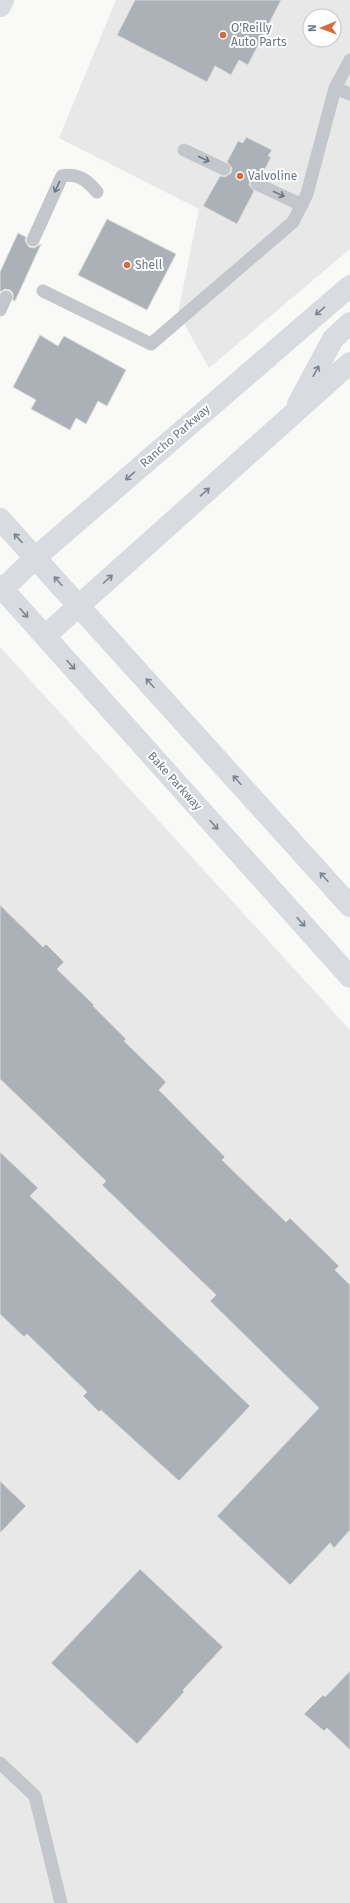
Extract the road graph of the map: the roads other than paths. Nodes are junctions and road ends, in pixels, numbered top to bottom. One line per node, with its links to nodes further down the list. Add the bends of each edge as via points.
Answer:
1 (3, 0): 2 (main road)
2 (0, 6)
3 (350, 60): 4 (lane)
4 (335, 88): 5 (lane); 10 (lane)
5 (350, 94)
6 (184, 150): 7 (lane, one-way to 7)
7 (224, 169)
8 (257, 184): 10 (lane, one-way to 10)
9 (97, 192): 11 (lane, one-way to 11, via 90,183 80,177 71,174 62,176)
10 (302, 205): 13 (lane, via 293,222 152,344)
11 (33, 240)
12 (350, 286): 20 (main road, Rancho Parkway, one-way to 20)
13 (43, 291)
14 (6, 297): 15 (lane)
15 (0, 310)
16 (350, 323): 18 (main road, one-way to 16, via 333,339)
17 (350, 363): 18 (main road)
18 (290, 417): 22 (main road, one-way to 18)
19 (0, 519): 20 (main road, one-way to 19)
20 (36, 557): 21 (main road, Rancho Parkway); 22 (main road, one-way to 20)
21 (2, 588): 23 (main road, Bake Parkway, one-way to 23)
22 (79, 605): 23 (main road); 24 (main road, one-way to 22)
23 (46, 636): 25 (main road, Bake Parkway, one-way to 25)
24 (350, 906)
25 (350, 977)
26 (0, 1763): 27 (lane, via 34,1796)
27 (61, 1903)

